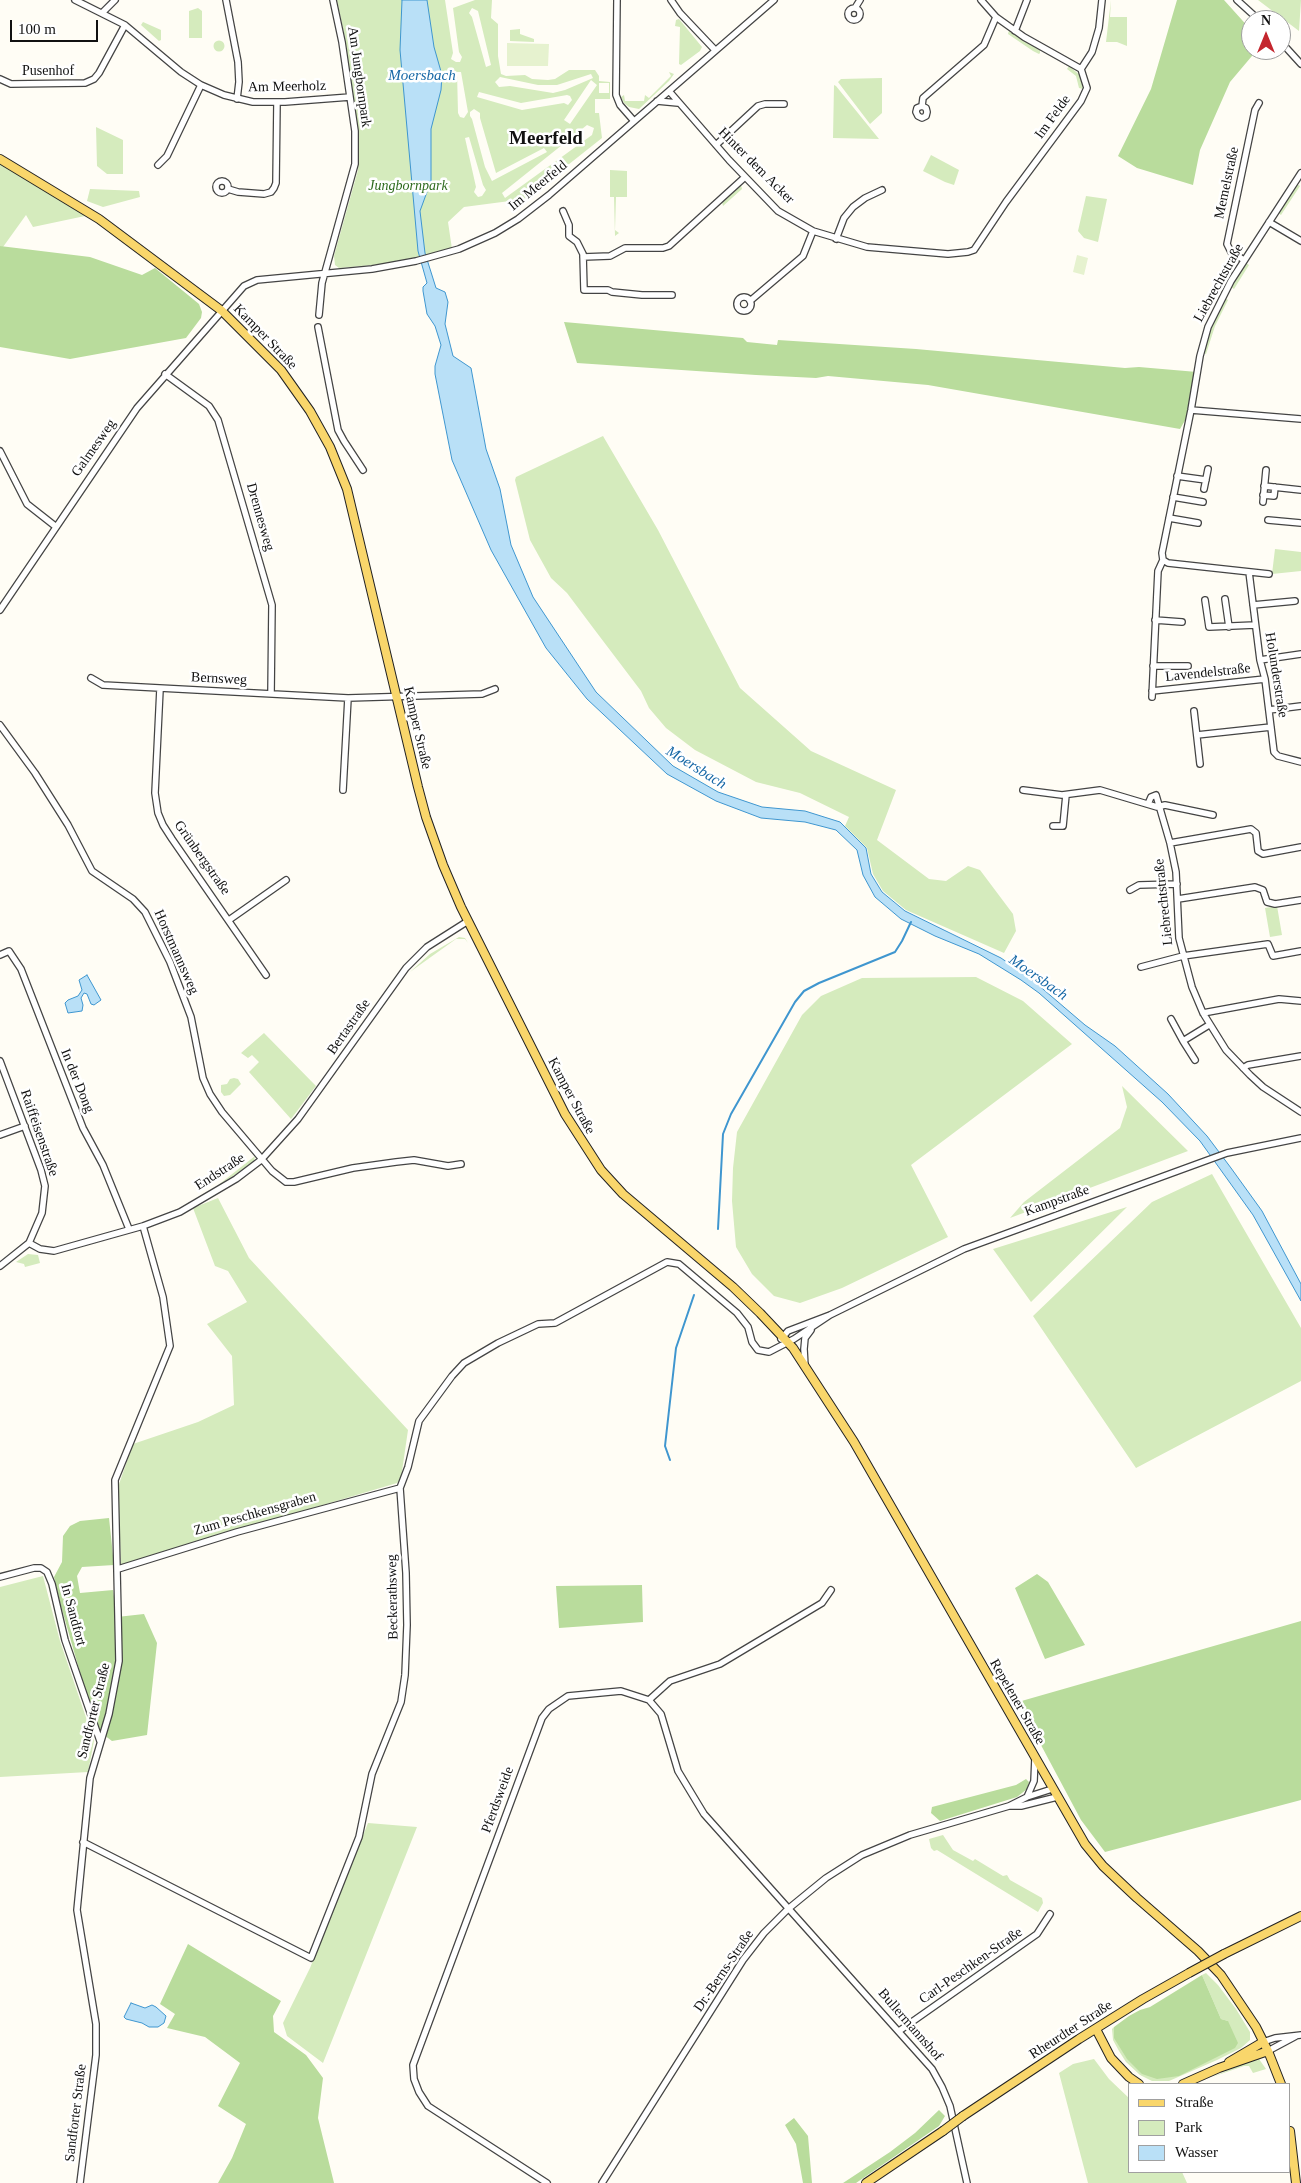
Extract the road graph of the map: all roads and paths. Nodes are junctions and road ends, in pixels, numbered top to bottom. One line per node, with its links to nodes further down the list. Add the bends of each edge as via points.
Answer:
1 (75, 0): 15 (street, Am Meerholz)
2 (115, 0): 15 (street)
3 (226, 0): 27 (street, via 238,62)
4 (333, 0): 26 (street, Am Jungbornpark)
5 (617, 0): 34 (street, via 616,94)
6 (672, 0): 19 (street)
7 (774, 0): 19 (street, Im Meerfeld)
8 (860, 0): 13 (street)
9 (981, 0): 16 (street)
10 (1027, 0): 18 (street)
11 (1102, 0): 22 (street, via 1094,46)
12 (1237, 0): 14 (street)
13 (854, 8)
14 (1248, 10)
15 (102, 13): 17 (street, Am Meerholz)
16 (996, 17): 18 (street); 33 (street, via 984,45 929,92)
17 (125, 25): 23 (street, Pusenhof, via 99,73 85,83 11,84); 24 (street, Am Meerholz)
18 (1016, 31): 22 (street)
19 (715, 50): 25 (street, Im Meerfeld)
20 (1291, 53): 21 (street)
21 (1301, 64)
22 (1081, 69): 42 (street, Im Felde, via 1087,88 1081,101)
23 (0, 79)
24 (201, 85): 27 (street, Am Meerholz); 37 (street, via 167,156)
25 (669, 91): 29 (street, Im Meerfeld); 30 (street, Hinter dem Acker)
26 (350, 97): 28 (street, Am Meerholz); 50 (street, Am Jungbornpark, via 355,164)
27 (237, 99): 28 (street, Am Meerholz)
28 (277, 102): 40 (street, via 274,188 264,194)
29 (657, 102): 30 (street); 34 (street, Im Meerfeld)
30 (678, 102): 35 (street, Hinter dem Acker)
31 (1259, 103): 49 (street, Memelstraße, via 1254,110 1227,244 1231,252)
32 (784, 104): 35 (street, via 758,106)
33 (922, 106)
34 (634, 121): 50 (street, Im Meerfeld, via 518,219 477,242 416,261)
35 (716, 145): 39 (street, Hinter dem Acker)
36 (0, 159): 53 (main road, Kamper Straße, via 85,209)
37 (158, 165)
38 (1300, 176): 44 (street, Liebrechtstraße)
39 (745, 177): 45 (street, Hinter dem Acker, via 778,211); 48 (street, via 670,246 626,248 610,256)
40 (228, 189)
41 (882, 190): 46 (street, via 853,208 844,218)
42 (1006, 202): 46 (street, Hinter dem Acker, via 974,250 968,252 948,254 867,247)
43 (563, 211): 48 (street, via 569,225 569,236 577,242)
44 (1268, 222): 47 (street); 49 (street, Liebrechtstraße)
45 (813, 231): 46 (street, Hinter dem Acker); 52 (street, via 803,256)
46 (836, 239)
47 (1301, 240)
48 (583, 257): 51 (street, via 584,290)
49 (1244, 260): 57 (street, Liebrechtstraße, via 1208,327)
50 (325, 274): 53 (street, Im Meerfeld, via 252,281 237,291); 54 (street)
51 (672, 295)
52 (750, 301)
53 (222, 310): 56 (street, Galmesweg); 100 (main road, Kamper Straße, via 281,370 330,447 347,489)
54 (319, 315)
55 (318, 327): 61 (street, via 338,430)
56 (165, 374): 77 (street, Galmesweg, via 137,408); 98 (street, Drennesweg, via 209,406 218,420 272,605)
57 (1191, 410): 58 (street); 63 (street, Liebrechtstraße)
58 (1301, 419)
59 (0, 451): 77 (street, via 27,504)
60 (1208, 469): 64 (street)
61 (363, 470)
62 (1266, 470): 65 (street)
63 (1177, 476): 64 (street); 70 (street, Liebrechtstraße)
64 (1206, 480): 67 (street)
65 (1264, 486): 66 (street); 69 (street)
66 (1275, 487): 68 (street); 69 (street, via 1274,496)
67 (1204, 489)
68 (1301, 490)
69 (1264, 495): 72 (street)
70 (1173, 497): 71 (street); 73 (street, Liebrechtstraße)
71 (1203, 502)
72 (1263, 502)
73 (1169, 518): 75 (street); 78 (street, Liebrechtstraße)
74 (1268, 520): 76 (street)
75 (1198, 523)
76 (1301, 523)
77 (55, 526): 85 (street, Galmesweg)
78 (1163, 560): 79 (street); 86 (street, Liebrechtstraße, via 1158,576)
79 (1249, 572): 80 (street); 84 (street, Holunderstraße)
80 (1269, 574)
81 (1225, 599): 89 (street)
82 (1204, 600): 89 (street, via 1209,627)
83 (1296, 601): 84 (street)
84 (1253, 605): 88 (street, Holunderstraße)
85 (0, 610)
86 (1154, 620): 87 (street); 92 (street, Liebrechtstraße)
87 (1182, 622)
88 (1255, 624): 89 (street); 91 (street, Holunderstraße)
89 (1229, 627)
90 (1301, 654): 91 (street)
91 (1260, 660): 95 (street, Holunderstraße)
92 (1153, 666): 93 (street); 99 (street, Liebrechtstraße)
93 (1188, 666)
94 (91, 678): 96 (street, Bernsweg, via 102,684)
95 (1266, 679): 99 (street, Lavendelstraße); 103 (street, Holunderstraße)
96 (160, 689): 98 (street, Bernsweg); 124 (street, Grünbergstraße, via 155,793 158,813 172,839)
97 (495, 689): 100 (street, Bernsweg, via 482,694)
98 (271, 694): 101 (street, Bernsweg)
99 (1152, 694)
100 (398, 697): 101 (street, Bernsweg); 125 (main road, Kamper Straße, via 426,817)
101 (348, 698): 110 (street)
102 (1301, 706): 103 (street)
103 (1269, 710): 106 (street, Holunderstraße)
104 (1194, 712): 107 (street)
105 (0, 725): 144 (street, Horstmannsweg, via 35,773 92,871 133,899 145,912 170,962 191,1017 203,1078 210,1094)
106 (1271, 727): 107 (street); 108 (street, Holunderstraße, via 1274,752)
107 (1197, 735): 109 (street)
108 (1301, 762)
109 (1200, 764)
110 (344, 790)
111 (1023, 790): 112 (street)
112 (1066, 795): 113 (street, via 1100,790); 116 (street, via 1063,826)
113 (1148, 804): 114 (street); 114 (street, Liebrechtstraße, via 1156,795)
114 (1160, 806): 115 (street); 117 (street, Liebrechtstraße)
115 (1213, 815)
116 (1052, 826)
117 (1170, 843): 118 (street, via 1251,829 1256,833 1258,850 1263,854); 120 (street, Liebrechtstraße)
118 (1301, 847)
119 (286, 880): 124 (street)
120 (1177, 884): 121 (street, via 1139,885); 122 (street, Liebrechtstraße)
121 (1130, 890)
122 (1178, 900): 123 (street, via 1255,887 1263,890 1267,902); 128 (street, Liebrechtstraße, via 1178,938)
123 (1301, 900)
124 (229, 920): 130 (street, Grünbergstraße)
125 (468, 921): 144 (street, Bertastraße, via 427,947 406,968 298,1119); 152 (main road, Kamper Straße, via 565,1114 601,1170 623,1194 733,1287)
126 (1301, 951): 128 (street, via 1273,956 1268,944)
127 (0, 955): 147 (street, In der Dong, via 9,951 21,969 83,1128 103,1165)
128 (1183, 956): 129 (street); 132 (street, Liebrechtstraße)
129 (1140, 967)
130 (266, 975)
131 (1301, 1001): 132 (street, via 1279,999)
132 (1203, 1013): 134 (street, Liebrechtstraße)
133 (1171, 1020): 135 (street)
134 (1210, 1026): 135 (street); 139 (street, Liebrechtstraße)
135 (1183, 1041): 137 (street)
136 (1301, 1056): 139 (street)
137 (1195, 1060)
138 (0, 1061): 141 (street, Raiffeisenstraße)
139 (1243, 1068): 140 (street, Liebrechtstraße, via 1263,1087)
140 (1301, 1112)
141 (24, 1126): 142 (street); 148 (street, Raiffeisenstraße, via 45,1186 42,1213)
142 (0, 1135)
143 (1301, 1138): 150 (street, Kampstraße, via 1227,1153 955,1252)
144 (261, 1160): 145 (street, Endstraße, via 281,1179 294,1182 353,1168 414,1160 448,1166); 146 (street, Endstraße, via 229,1184 180,1212)
145 (461, 1164)
146 (143, 1226): 147 (street, Endstraße); 155 (street, Sandforter Straße, via 163,1297 170,1346 116,1480)
147 (129, 1229): 148 (street, Endstraße, via 54,1251)
148 (29, 1243): 149 (street)
149 (0, 1266)
150 (830, 1314): 151 (street, Kampstraße); 152 (street, Kampstraße, via 796,1327)
151 (817, 1324): 152 (street, Kampstraße); 153 (street, Kampstraße, via 805,1338)
152 (785, 1339): 153 (main road, Repelener Straße); 154 (street, Beckerathsweg, via 770,1352 758,1350 748,1327 737,1313 679,1264 659,1265 555,1323 538,1324 515,1334 464,1364 419,1422)
153 (805, 1366): 160 (main road, Repelener Straße, via 854,1442)
154 (400, 1488): 155 (street, Zum Peschkensgraben, via 228,1534); 165 (street, Beckerathsweg, via 407,1625 401,1702 372,1774 359,1837 311,1958)
155 (118, 1569): 159 (street, Sandforter Straße, via 119,1661 109,1714)
156 (0, 1577): 159 (street, In Sandfort, via 34,1568 47,1572 65,1640)
157 (831, 1590): 158 (street, via 822,1603 720,1664 670,1682)
158 (649, 1700): 166 (street, via 661,1714 678,1771 690,1793 704,1814); 180 (street, Pferdsweide, via 621,1691 568,1696 542,1718 413,2065 414,2079 428,2106)
159 (100, 1741): 165 (street, Sandforter Straße, via 90,1778)
160 (1035, 1758): 161 (main road, Repelener Straße); 162 (street, via 1034,1780)
161 (1052, 1789): 162 (street, Dr.-Berns-Straße); 163 (main road, Repelener Straße)
162 (1027, 1797): 164 (street, Dr.-Berns-Straße)
163 (1057, 1797): 164 (street, Dr.-Berns-Straße); 172 (main road, Repelener Straße, via 1085,1844 1103,1866 1221,1975 1245,2008)
164 (1009, 1806): 166 (street, Dr.-Berns-Straße, via 910,1836 862,1855 826,1878)
165 (83, 1842): 179 (street, Sandforter Straße, via 77,1910 96,2039)
166 (788, 1909): 170 (street, Bullermannshof); 181 (street, Dr.-Berns-Straße, via 743,1960)
167 (1050, 1914): 170 (street, Carl-Peschken-Straße, via 1037,1934)
168 (1301, 1916): 169 (main road, Rheurdter Straße, bridge, via 1189,1973)
169 (1096, 2029): 175 (main road, via 1112,2058); 182 (main road, Rheurdter Straße, bridge)
170 (899, 2031): 183 (street, Bullermannshof, via 932,2069 942,2087 950,2106)
171 (1299, 2035): 172 (street); 173 (street)
172 (1263, 2042): 173 (main road, Repelener Straße); 174 (main road)
173 (1268, 2051): 174 (main road); 177 (main road, Repelener Straße)
174 (1219, 2068): 176 (main road)
175 (1138, 2083)
176 (1185, 2083)
177 (1281, 2083)
178 (1291, 2140): 184 (main road)
179 (80, 2183)
180 (547, 2183)
181 (602, 2183)
182 (866, 2183)
183 (967, 2183)
184 (1296, 2183)

